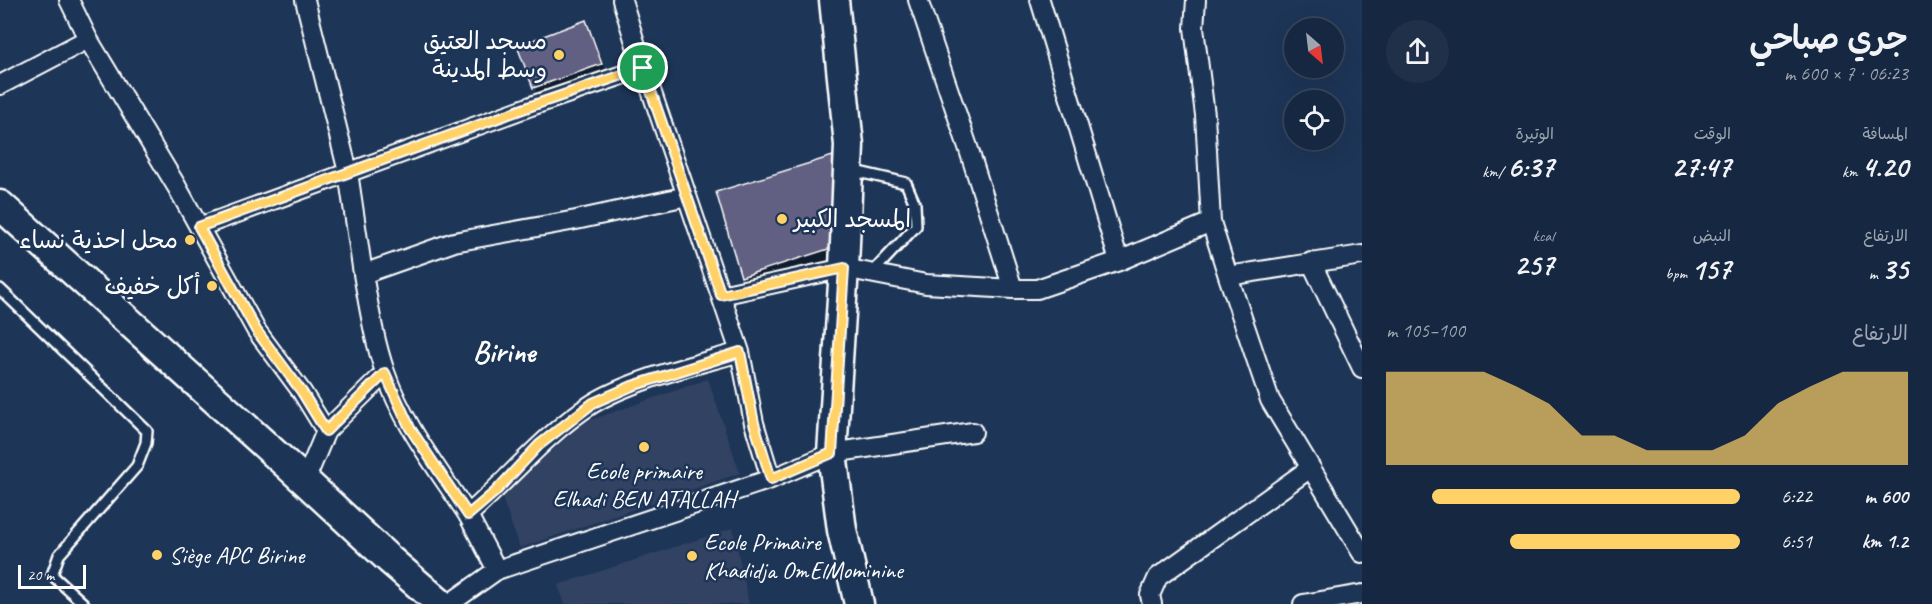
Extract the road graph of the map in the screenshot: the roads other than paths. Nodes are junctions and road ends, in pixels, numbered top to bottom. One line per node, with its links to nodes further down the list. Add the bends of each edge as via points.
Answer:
1 (69, 0): 8 (street)
2 (305, 0): 12 (street)
3 (622, 0): 9 (street)
4 (834, 0): 11 (main road)
5 (918, 0): 24 (street)
6 (1040, 0): 18 (street)
7 (1196, 0): 15 (street, via 1194,28 1205,115)
8 (88, 39): 10 (street); 16 (street)
9 (643, 68): 12 (street); 13 (street)
10 (0, 85)
11 (848, 169): 20 (main road); 20 (lane, via 906,183 915,204 916,226)
12 (348, 172): 16 (street); 21 (street)
13 (687, 196): 21 (street, via 454,242); 25 (street)
14 (0, 205): 34 (main road)
15 (1211, 222): 18 (street); 22 (street)
16 (199, 227): 29 (street, via 256,330)
17 (1362, 255): 19 (street)
18 (1119, 261): 24 (street, via 1037,289)
19 (1311, 262): 22 (street); 27 (street)
20 (857, 271): 24 (street, via 926,284); 25 (street); 31 (main road)
21 (363, 274): 28 (street)
22 (1228, 276): 32 (street, via 1270,400)
23 (0, 289): 39 (lane, via 147,430 137,465 59,555 52,575)
24 (1013, 290)
25 (721, 295): 26 (street)
26 (740, 352): 33 (street, via 754,423); 35 (street, via 632,386 593,403 539,445)
27 (1362, 368)
28 (385, 373): 29 (street); 35 (street, via 410,428)
29 (326, 431): 34 (street)
30 (973, 432): 31 (street)
31 (832, 453): 33 (street); 42 (main road, via 842,530)
32 (1310, 469): 36 (street); 43 (street, via 1158,577 1150,595)
33 (771, 479): 37 (street)
34 (305, 481): 40 (main road)
35 (468, 515): 37 (street)
36 (1362, 553)
37 (497, 570): 41 (street)
38 (1362, 594): 44 (street)
39 (84, 604)
40 (441, 604)
41 (448, 604)
42 (859, 604)
43 (1152, 604)
44 (1304, 604)

